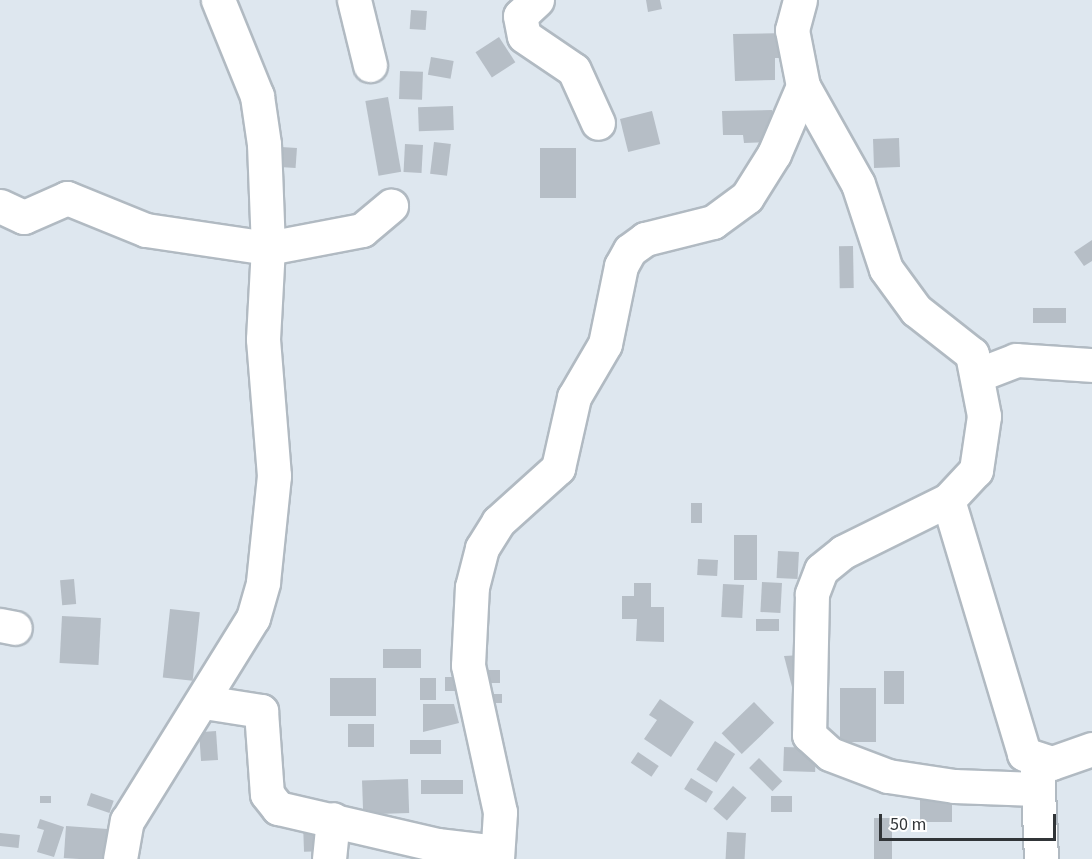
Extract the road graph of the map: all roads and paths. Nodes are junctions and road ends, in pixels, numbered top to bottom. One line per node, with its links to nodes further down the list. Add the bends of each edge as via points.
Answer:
1 (218, 0): 10 (street, via 257,96)
2 (354, 0): 5 (street)
3 (537, 0): 7 (street, via 520,16 524,36 574,70)
4 (791, 3): 6 (street)
5 (370, 65)
6 (803, 86): 12 (street, via 858,184 886,269 916,310 972,354); 18 (street, via 774,154 747,197 713,222 645,239 630,250 621,266 605,344 574,397 558,468 498,522 482,548 472,587 468,665 494,771 500,812)
7 (598, 123)
8 (0, 206): 10 (street, via 24,217 67,198 146,230)
9 (391, 206): 10 (street, via 362,230)
10 (268, 248): 14 (street, via 263,339 274,476 263,582 253,618)
11 (1092, 365): 12 (street, via 1016,360)
12 (980, 374): 13 (street, via 983,449 976,470)
13 (948, 500): 16 (street, via 1011,724); 16 (street, via 843,552 821,570 812,594 809,735 830,754 888,776 954,786)
14 (204, 702): 17 (street, via 261,711 269,802); 19 (street, via 127,821)
15 (1092, 748): 16 (street, via 1052,763)
16 (1037, 775): 21 (street)
17 (333, 819): 18 (street); 20 (street)
18 (497, 856)
19 (120, 859)
20 (329, 859)
21 (1041, 859)

